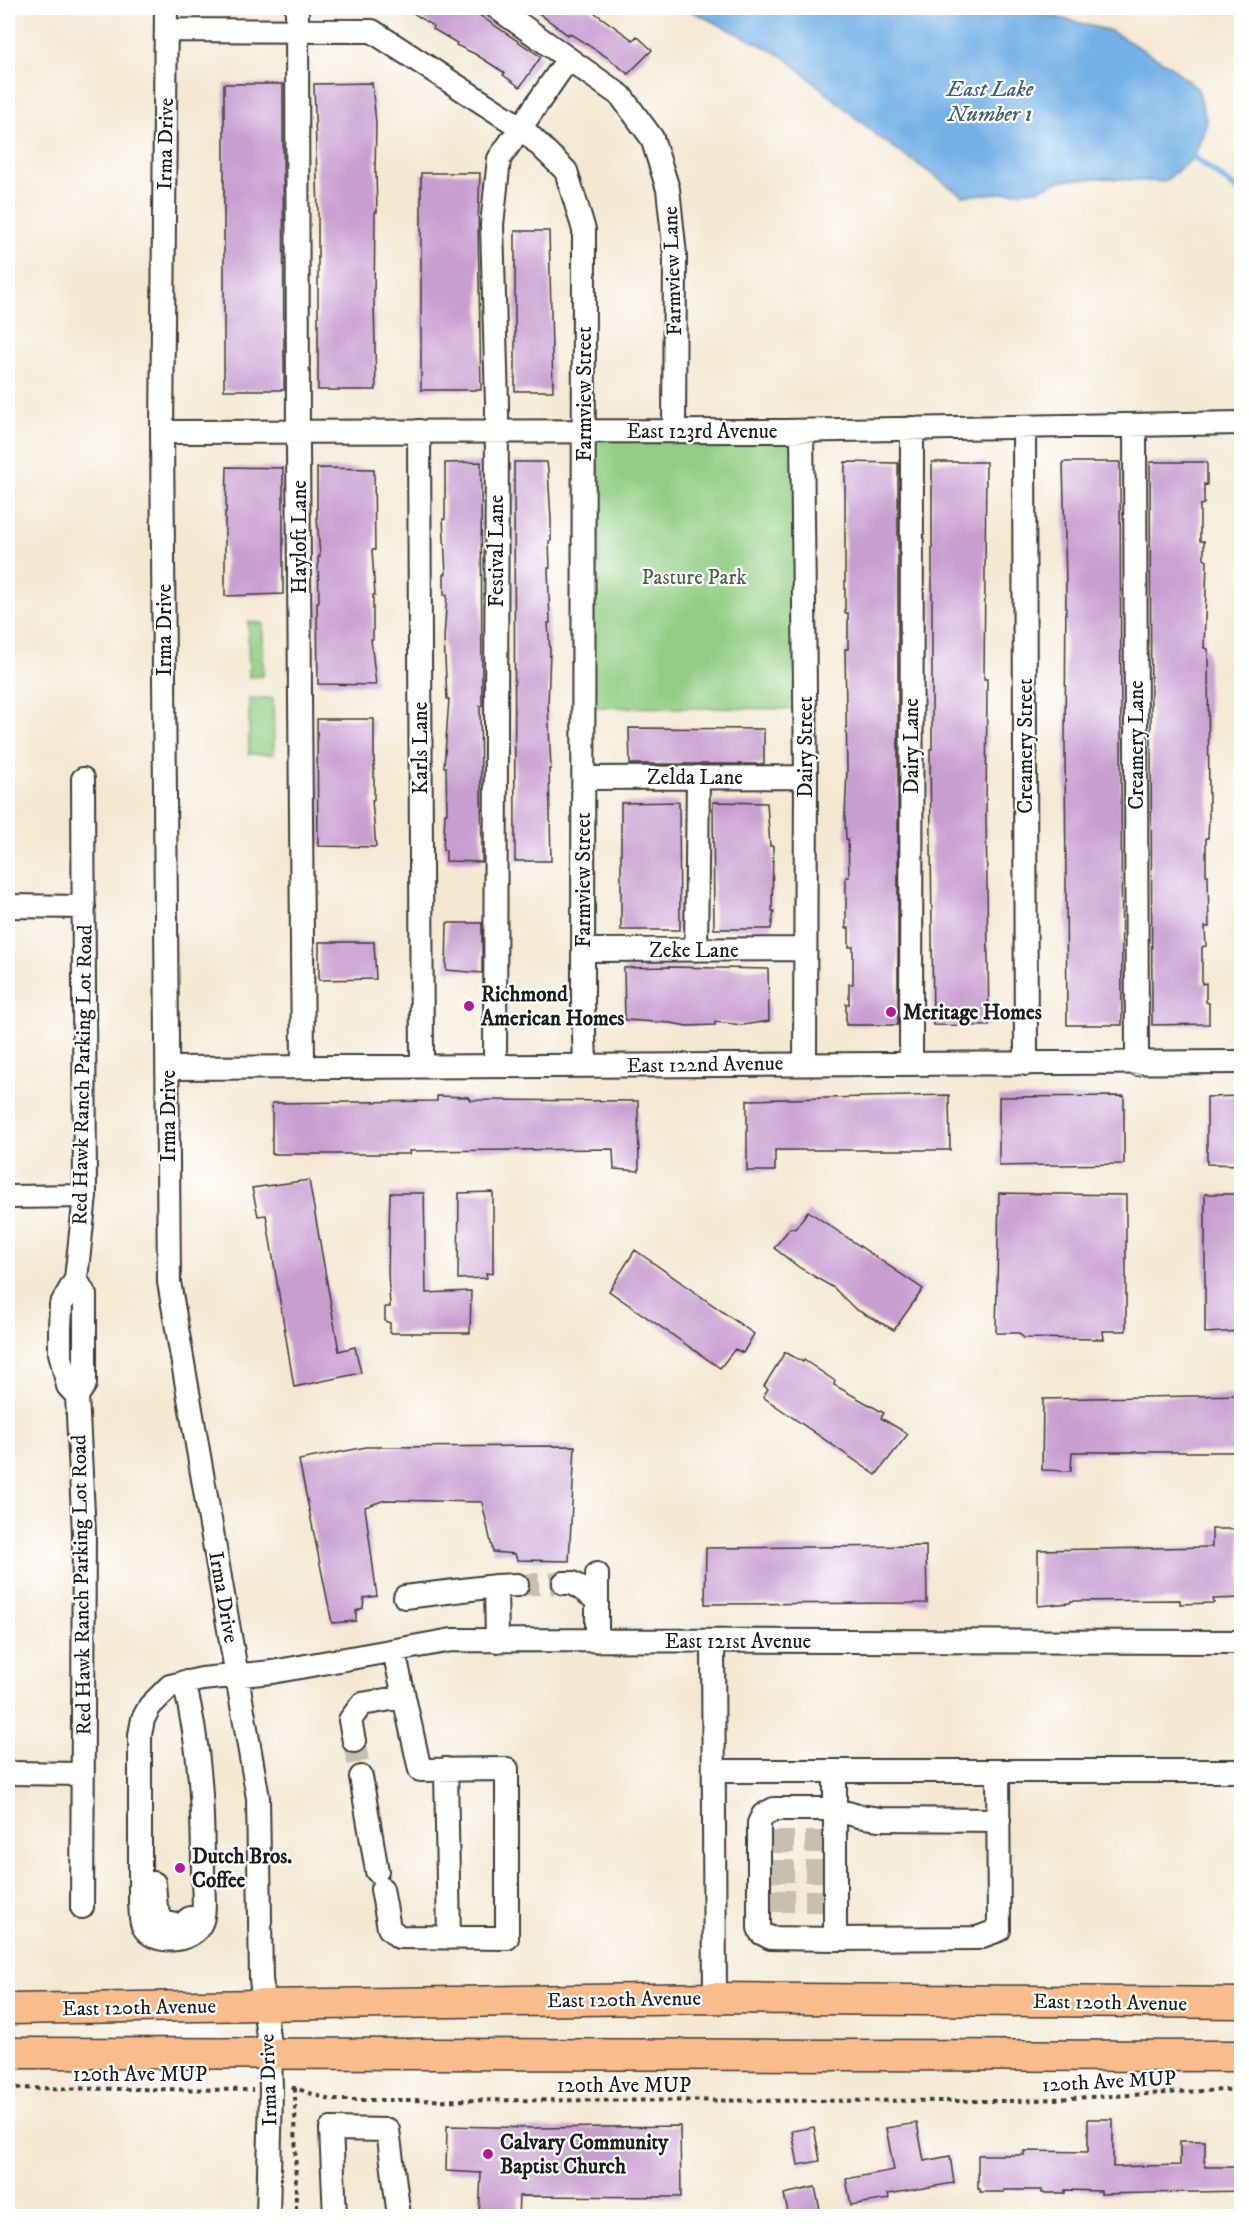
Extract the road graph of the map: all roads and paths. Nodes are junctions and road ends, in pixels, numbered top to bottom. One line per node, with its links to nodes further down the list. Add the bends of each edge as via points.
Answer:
1 (297, 8): 4 (street, Hayloft Lane)
2 (497, 8): 5 (street, Farmview Lane)
3 (166, 19): 4 (street, Farmview Street); 15 (street, Irma Drive)
4 (297, 30): 6 (street, Farmview Street, via 372,31); 16 (street, Hayloft Lane)
5 (568, 58): 6 (street, Festival Lane); 14 (street, Farmview Lane, via 621,96 652,138 668,189 676,265)
6 (522, 128): 12 (street, Festival Lane, via 499,159 492,225); 17 (street, Farmview Street, via 566,171 584,230)
7 (1242, 423): 8 (street, East 123rd Avenue)
8 (1135, 426): 10 (street, East 123rd Avenue); 31 (street, Creamery Lane)
9 (912, 428): 10 (street, East 123rd Avenue); 13 (street, East 123rd Avenue); 29 (street, Dairy Lane)
10 (1024, 428): 30 (street, Creamery Street)
11 (419, 430): 12 (street, East 123rd Avenue); 16 (street, East 123rd Avenue); 35 (street, Karls Lane)
12 (496, 430): 17 (street, East 123rd Avenue); 32 (street, Festival Lane)
13 (802, 430): 14 (street, East 123rd Avenue); 19 (street, Dairy Street)
14 (674, 431): 17 (street, East 123rd Avenue)
15 (162, 432): 16 (street, East 123rd Avenue); 36 (street, Irma Drive)
16 (298, 432): 34 (street, Hayloft Lane)
17 (584, 432): 20 (street, Farmview Street)
18 (698, 777): 19 (street, Zelda Lane); 20 (street, Zelda Lane); 26 (street)
19 (806, 777): 24 (street, Dairy Street)
20 (584, 778): 25 (street, Farmview Street)
21 (83, 779): 23 (street, Red Hawk Ranch Parking Lot Road)
22 (8, 906): 23 (street, Red Hawk Ranch Parking Lot Road)
23 (84, 907): 37 (street, Red Hawk Ranch Parking Lot Road)
24 (805, 949): 26 (street, Zeke Lane); 28 (street, Dairy Street)
25 (583, 950): 26 (street, Zeke Lane); 33 (street, Farmview Street)
26 (696, 950)
27 (1242, 1062): 31 (street, East 122nd Avenue)
28 (805, 1063): 29 (street, East 122nd Avenue); 33 (street, East 122nd Avenue)
29 (911, 1063): 30 (street, East 122nd Avenue)
30 (1026, 1064): 31 (street, East 122nd Avenue)
31 (1137, 1064)
32 (495, 1065): 33 (street, East 122nd Avenue); 35 (street, East 122nd Avenue)
33 (585, 1065)
34 (303, 1066): 35 (street, East 122nd Avenue); 36 (street, East 122nd Avenue)
35 (422, 1066)
36 (168, 1068): 48 (street, Irma Drive, via 169,1282)
37 (85, 1196): 38 (street); 58 (street, Red Hawk Ranch Parking Lot Road, via 76,1279 61,1305 60,1353 68,1386 77,1396 84,1533)
38 (8, 1197)
39 (597, 1574): 42 (street)
40 (564, 1583): 42 (street, via 573,1582)
41 (405, 1597): 43 (street, via 507,1586)
42 (597, 1600): 44 (street)
43 (497, 1641): 44 (street, East 121st Avenue); 47 (street, East 121st Avenue, via 452,1640)
44 (597, 1641): 45 (street, East 121st Avenue)
45 (713, 1641): 46 (street, East 121st Avenue); 53 (street)
46 (1242, 1642)
47 (394, 1651): 48 (street, East 121st Avenue); 50 (street)
48 (237, 1675): 49 (street, East 121st Avenue); 67 (street, Irma Drive, via 258,1798)
49 (177, 1684): 49 (street, via 150,1706 140,1735 140,1904 142,1926 151,1935 180,1939 196,1931 202,1922 202,1806 197,1739)
50 (403, 1696): 51 (street, via 362,1704 350,1720); 52 (street, via 420,1770)
51 (354, 1741)
52 (446, 1769): 63 (street); 63 (street, via 507,1769 507,1938)
53 (714, 1771): 54 (street); 65 (street)
54 (834, 1771): 55 (street); 60 (street)
55 (998, 1771): 56 (street); 61 (street)
56 (1242, 1771)
57 (8, 1773): 58 (street)
58 (83, 1774): 62 (street, Red Hawk Ranch Parking Lot Road)
59 (361, 1777): 63 (street, via 389,1928 399,1937)
60 (834, 1809): 61 (street, via 880,1819); 64 (street, via 829,1842); 64 (street, via 774,1809 763,1815 759,1823 765,1842 765,1901 759,1928 765,1937)
61 (999, 1820): 64 (street, via 999,1930 976,1938)
62 (82, 1907)
63 (449, 1938)
64 (834, 1939)
65 (715, 1998): 66 (main road, East 120th Avenue); 67 (main road, East 120th Avenue)
66 (1242, 2003)
67 (263, 2004): 68 (main road, East 120th Avenue); 70 (street, Irma Drive)
68 (8, 2008)
69 (8, 2053): 70 (main road)
70 (270, 2054): 71 (main road); 75 (street, Irma Drive)
71 (1242, 2055)
72 (8, 2088): 75 (path, 120th Ave MUP)
73 (295, 2088): 74 (path, 120th Ave MUP, via 330,2100 1005,2101); 75 (path, 120th Ave MUP); 77 (path)
74 (1242, 2089)
75 (271, 2090): 76 (street, Irma Drive)
76 (268, 2217)
77 (296, 2217)
78 (335, 2217): 79 (street, via 331,2129 388,2130)
79 (399, 2217)

